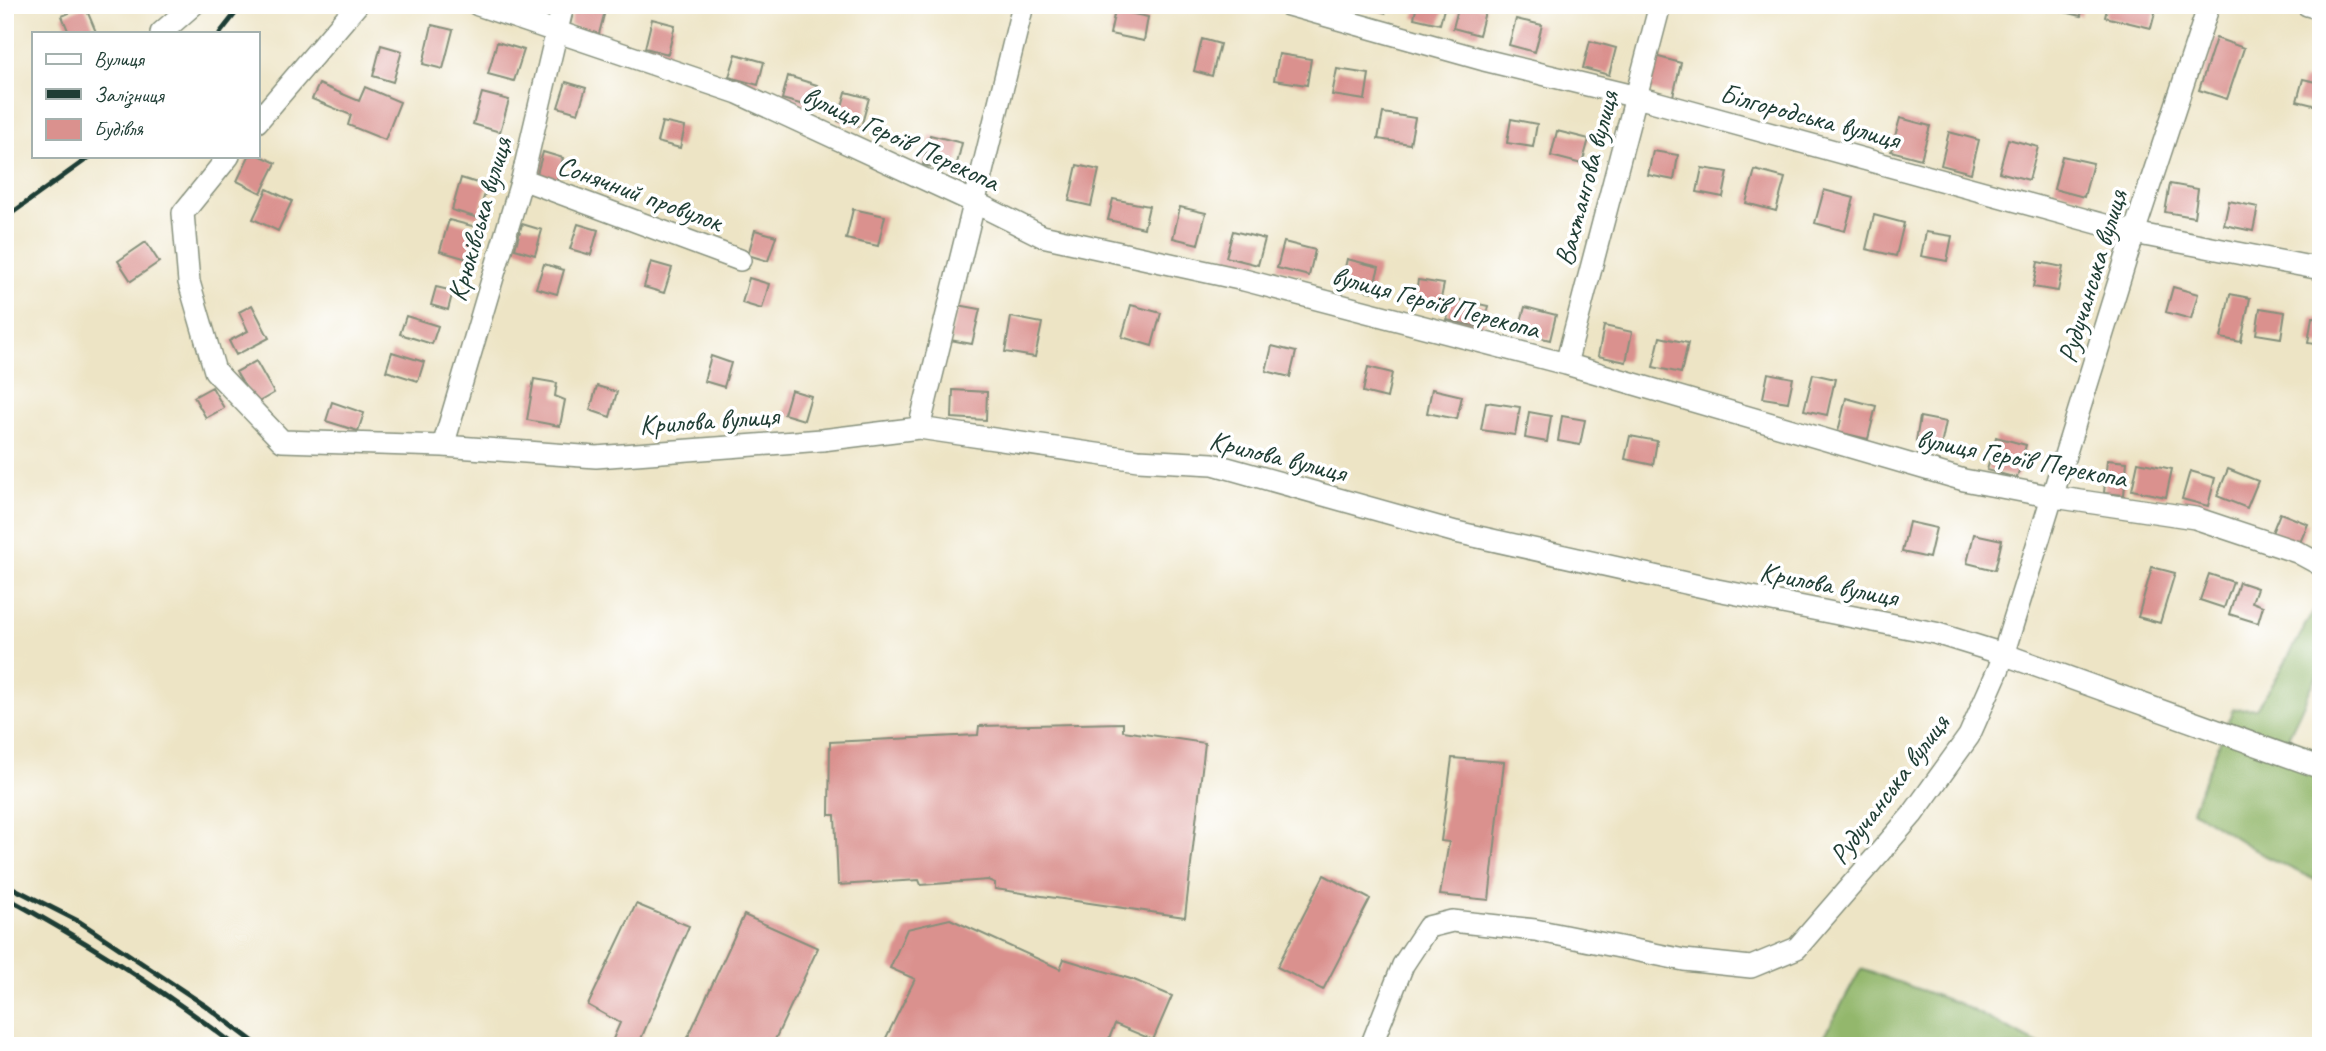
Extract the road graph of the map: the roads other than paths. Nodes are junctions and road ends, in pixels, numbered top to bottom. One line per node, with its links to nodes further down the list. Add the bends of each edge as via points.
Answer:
1 (192, 5): 12 (street)
2 (358, 5): 14 (street)
3 (478, 5): 11 (street, вулиця Героїв Перекопа)
4 (564, 5): 11 (street, Крюківська вулиця)
5 (1023, 5): 17 (street)
6 (1288, 5): 13 (street, Білгородська вулиця)
7 (1660, 5): 13 (street, Вахтангова вулиця)
8 (2209, 5): 18 (street, Рудучанська вулиця)
9 (2307, 5): 10 (street)
10 (2321, 9)
11 (557, 30): 16 (street, Крюківська вулиця); 17 (street, вулиця Героїв Перекопа, via 738,93)
12 (162, 32)
13 (1637, 97): 18 (street, Білгородська вулиця); 21 (street, Вахтангова вулиця)
14 (259, 120)
15 (227, 158): 23 (street, Крилова вулиця, via 183,213 189,282 215,372 282,441)
16 (522, 179): 19 (street, Сонячний провулок); 23 (street, Крюківська вулиця)
17 (974, 202): 21 (street, вулиця Героїв Перекопа, via 1042,236 1244,280); 22 (street)
18 (2134, 233): 20 (street, Білгородська вулиця); 24 (street, Рудучанська вулиця)
19 (740, 260)
20 (2321, 269)
21 (1566, 364): 24 (street, вулиця Героїв Перекопа, via 1964,480)
22 (919, 428): 23 (street, Крилова вулиця, via 596,457); 26 (street, Крилова вулиця, via 1138,460 1213,464 1456,532 1935,633)
23 (443, 446)
24 (2054, 497): 25 (street, вулиця Героїв Перекопа, via 2195,518 2297,552); 26 (street, Рудучанська вулиця)
25 (2321, 565)
26 (2003, 654): 27 (street, Крилова вулиця); 28 (street, Рудучанська вулиця, via 1969,736 1912,815 1797,948 1751,967 1684,960 1535,930 1451,921 1428,927 1402,965)
27 (2321, 768)
28 (1371, 1046)

